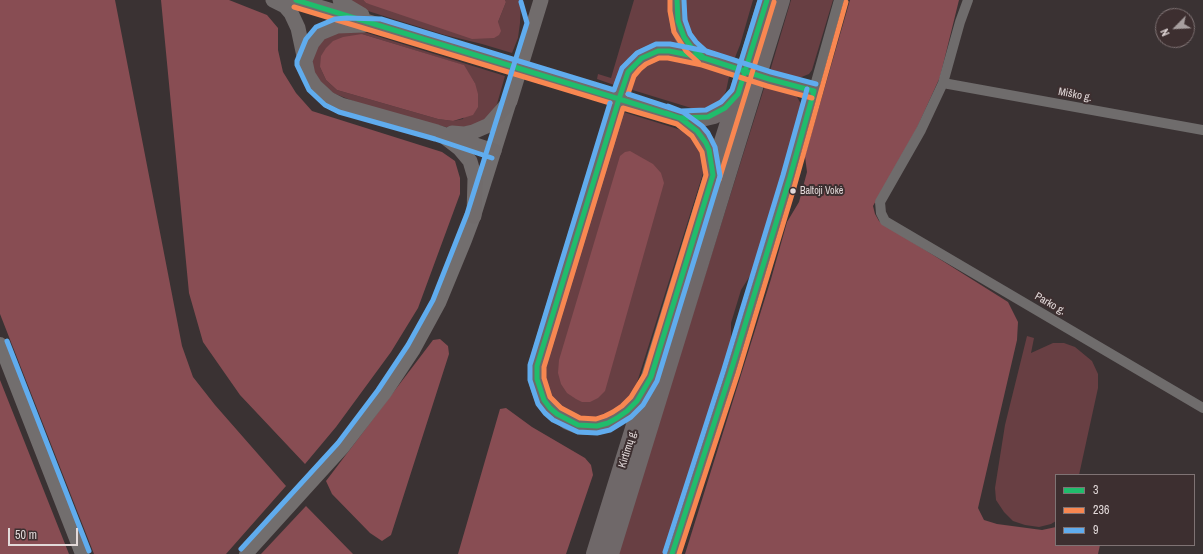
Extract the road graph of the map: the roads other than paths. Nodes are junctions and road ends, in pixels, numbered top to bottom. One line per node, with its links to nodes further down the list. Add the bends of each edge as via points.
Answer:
1 (273, 0): 14 (main road, via 285,6 296,21)
2 (296, 0): 12 (main road)
3 (340, 0): 12 (main road)
4 (528, 0): 11 (main road)
5 (542, 0): 11 (main road)
6 (677, 0): 13 (highway, via 680,29 691,47)
7 (767, 0): 19 (highway, Kirtimų g.)
8 (781, 0): 33 (highway, Kirtimų g.)
9 (839, 0): 18 (street)
10 (968, 0): 17 (street)
11 (534, 23): 20 (main road)
12 (380, 26): 14 (main road, via 347,25 320,33 312,43); 21 (main road, bridge)
13 (704, 58): 15 (highway); 28 (highway, via 658,51 642,58 628,72 537,366 540,390 550,408 568,421 587,426 608,423 627,411)
14 (304, 63): 23 (main road, via 315,86 325,96 342,105)
15 (732, 67)
16 (769, 79): 18 (highway)
17 (943, 83): 22 (street, Miško g.); 29 (street, Parko g., via 921,130 880,202 885,221)
18 (814, 91): 34 (street, via 731,371)
19 (738, 94): 21 (highway, via 714,115); 25 (highway, Kirtimų g.)
20 (510, 101): 23 (main road, via 488,125 473,132); 24 (main road)
21 (680, 118): 25 (highway, via 698,131 706,143)
22 (1203, 130)
23 (437, 132): 24 (main road); 26 (main road, via 459,148 470,161 475,178)
24 (494, 151): 26 (main road)
25 (713, 175): 28 (highway, Kirtimų g.)
26 (474, 216): 31 (main road, via 439,303 414,349 384,394 343,447)
27 (0, 344): 30 (main road)
28 (651, 377): 32 (highway, Kirtimų g.)
29 (1203, 408)
30 (82, 554)
31 (246, 554)
32 (596, 554)
33 (610, 554)
34 (672, 554)

